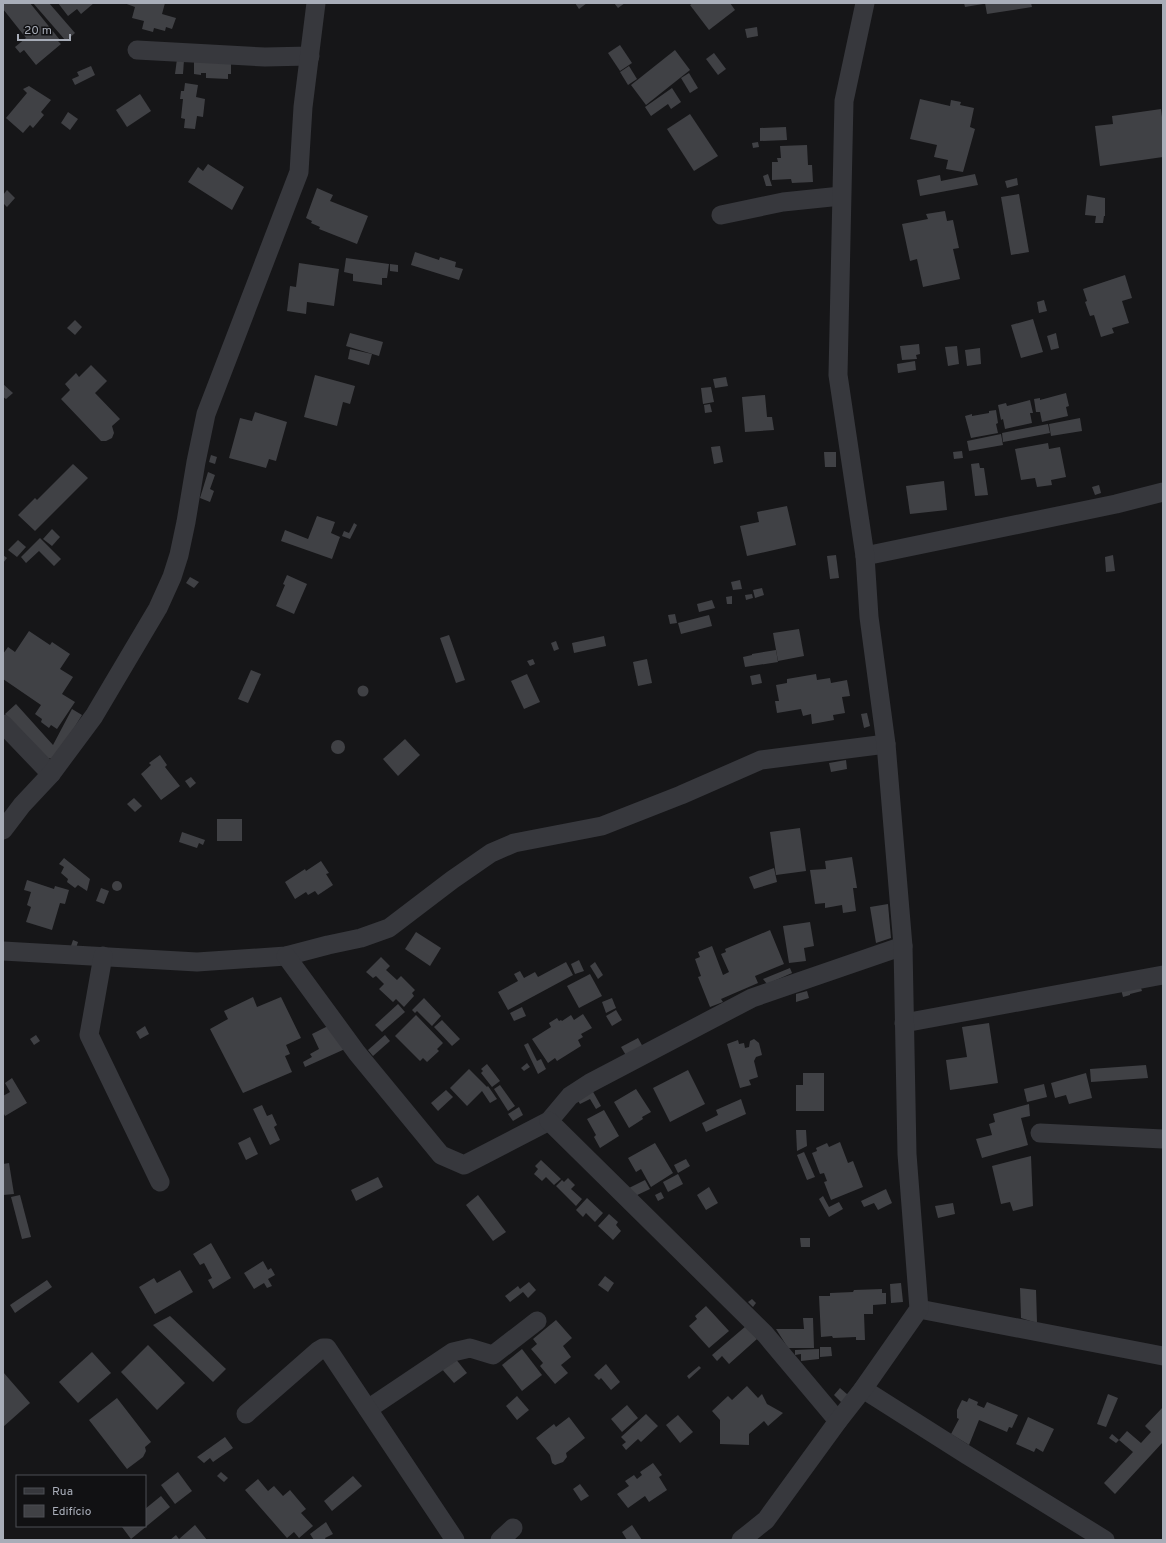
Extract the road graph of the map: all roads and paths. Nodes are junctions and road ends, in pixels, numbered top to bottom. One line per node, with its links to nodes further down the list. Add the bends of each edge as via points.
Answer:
1 (316, 3): 4 (street)
2 (865, 3): 5 (street, via 844,101)
3 (137, 50): 4 (street, via 265,57)
4 (310, 56): 11 (street, via 303,107 299,172 206,414 180,555 158,608 94,716)
5 (841, 196): 6 (street, via 783,202); 8 (street, via 838,375)
6 (721, 215)
7 (1163, 492): 8 (street)
8 (865, 556): 10 (street, via 869,618)
9 (3, 724): 11 (street)
10 (886, 744): 13 (street); 16 (street, via 761,760 602,826 514,843 491,853 389,928 361,938)
11 (51, 774): 12 (street)
12 (3, 830)
13 (903, 946): 18 (street); 19 (street, via 752,998 590,1083 570,1096)
14 (3, 951): 15 (street)
15 (103, 956): 16 (street, via 197,962); 22 (street, via 89,1035)
16 (286, 956): 19 (street, via 357,1053 441,1155 464,1165)
17 (1163, 975): 18 (street)
18 (904, 1023): 23 (street, via 907,1154)
19 (549, 1121): 29 (street, via 765,1334)
20 (1040, 1133): 21 (street)
21 (1163, 1138)
22 (160, 1182)
23 (919, 1309): 25 (street); 26 (street)
24 (537, 1321): 27 (street, via 493,1355 470,1348 453,1352)
25 (1163, 1356)
26 (863, 1389): 29 (street); 32 (street)
27 (368, 1409): 28 (street, via 327,1348 323,1348); 30 (street)
28 (246, 1414)
29 (838, 1421): 31 (street, via 766,1520)
30 (455, 1540)
31 (741, 1540)
32 (1105, 1540)

